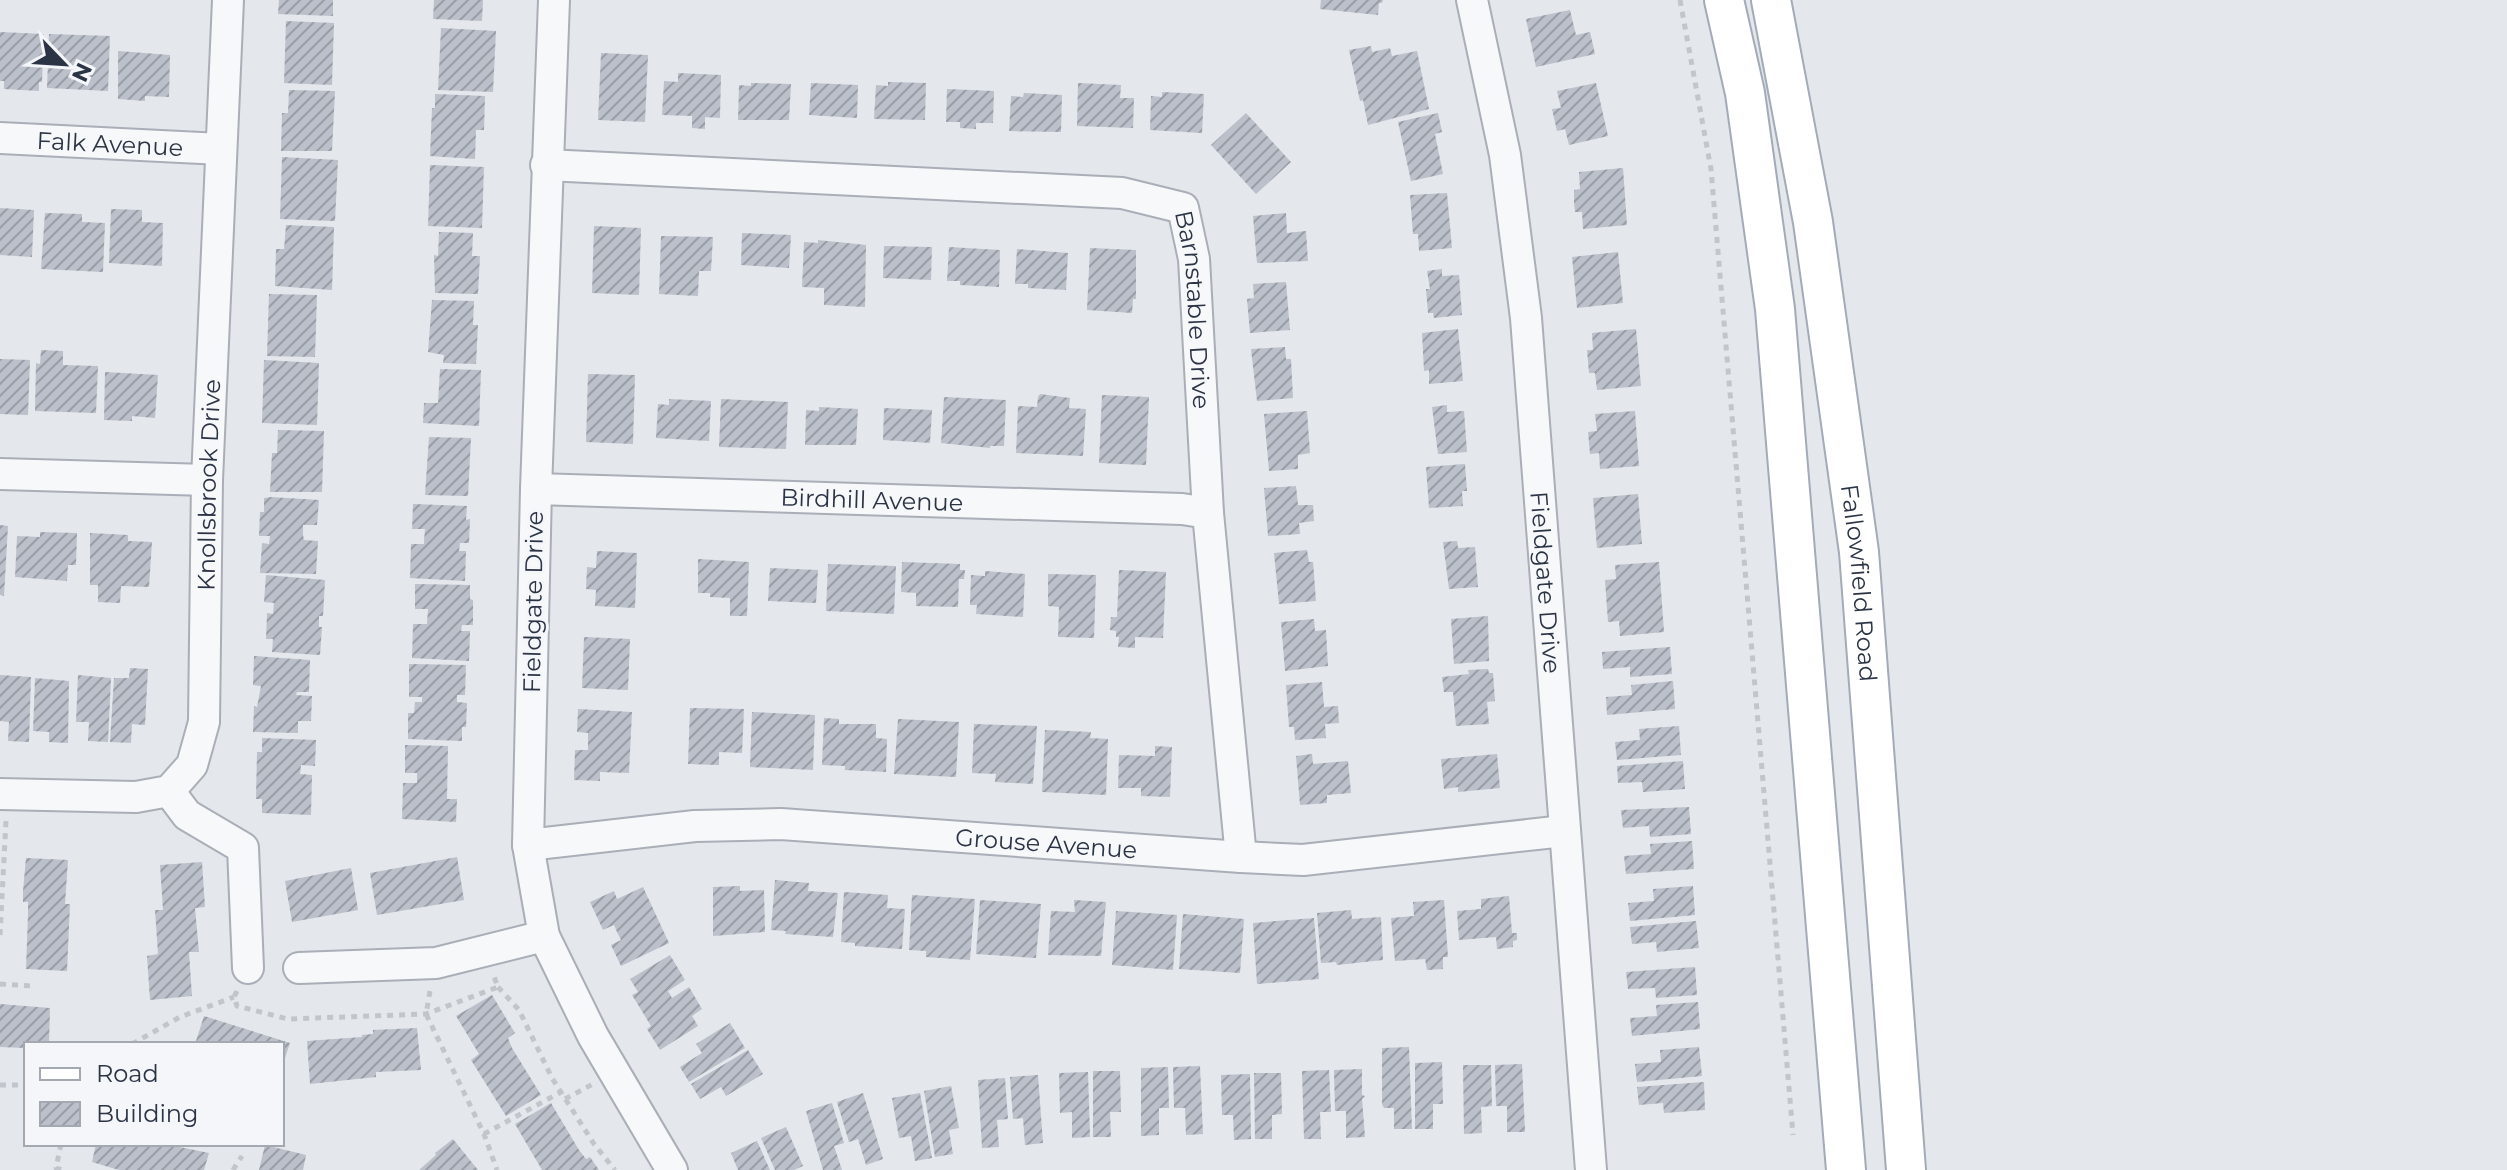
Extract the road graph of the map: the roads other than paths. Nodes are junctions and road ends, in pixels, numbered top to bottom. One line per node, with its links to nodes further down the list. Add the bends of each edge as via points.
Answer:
1 (228, 0): 7 (street, Knollsbrook Drive)
2 (554, 0): 8 (street, Fieldgate Drive)
3 (1472, 0): 15 (street, Fieldgate Drive, via 1505,155 1526,318)
4 (1724, 0): 23 (main road, via 1747,106 1775,309)
5 (1771, 0): 24 (main road, Fallowfield Road, via 1813,222 1859,552)
6 (0, 138): 7 (street, Falk Avenue)
7 (221, 149): 10 (street, Knollsbrook Drive)
8 (546, 165): 11 (street, Fieldgate Drive); 12 (street, Barnstable Drive, via 1122,193 1183,208 1194,259)
9 (0, 474): 10 (street)
10 (207, 480): 13 (street, Knollsbrook Drive, via 204,722 192,765)
11 (536, 489): 12 (street, Birdhill Avenue); 16 (street, Fieldgate Drive)
12 (1208, 513): 17 (street, Barnstable Drive)
13 (169, 791): 14 (street, via 136,797); 19 (street, via 187,815 243,848)
14 (4, 794)
15 (1564, 831): 17 (street, Grouse Avenue, via 1303,860); 22 (street, Fieldgate Drive)
16 (528, 845): 17 (street, Grouse Avenue, via 695,826 781,824); 18 (street, Fieldgate Drive)
17 (1241, 857)
18 (544, 936): 20 (street, via 436,963); 21 (street, Fieldgate Drive, via 593,1036)
19 (248, 968)
20 (299, 968)
21 (672, 1170)
22 (1591, 1170)
23 (1846, 1170)
24 (1906, 1170)

